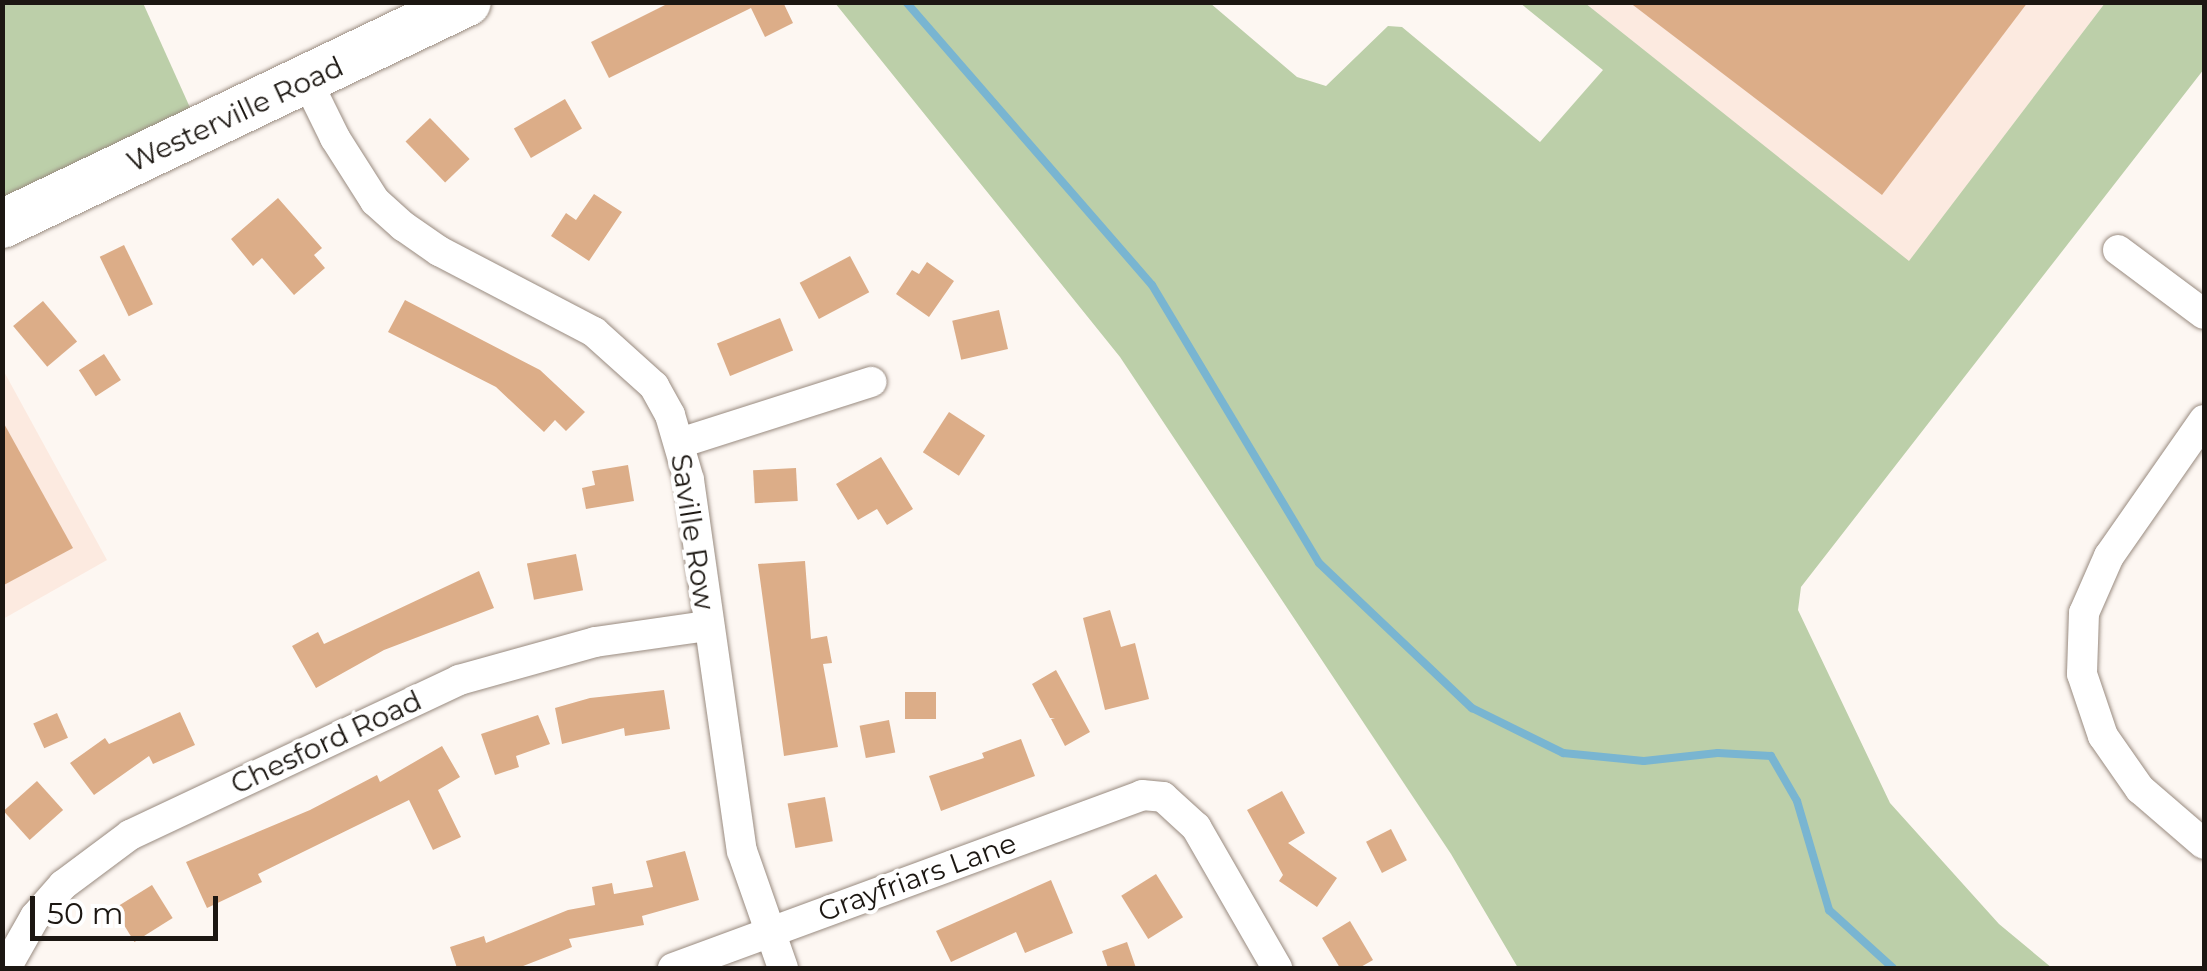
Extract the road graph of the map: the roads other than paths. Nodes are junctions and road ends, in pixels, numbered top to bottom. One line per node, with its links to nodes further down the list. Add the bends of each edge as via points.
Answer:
1 (466, 2): 2 (main road, Westerville Road)
2 (307, 81): 3 (main road, Westerville Road); 8 (street, Saville Row, via 375,200 439,250 594,332 626,357 654,386)
3 (2, 224)
4 (2118, 250): 5 (street)
5 (2204, 314)
6 (871, 382): 8 (street)
7 (2204, 420): 10 (street, via 2109,556 2084,613 2082,674 2103,736 2140,789)
8 (680, 442): 9 (street, Saville Row)
9 (708, 626): 11 (street, Saville Row, via 742,851); 12 (street, Chesford Road, via 594,642 459,680 130,835 63,885)
10 (2204, 844)
11 (768, 930): 13 (street, Grayfriars Lane); 14 (street, Saville Row); 15 (street, Grayfriars Lane, via 1132,798 1163,797 1196,827)
12 (6, 968)
13 (673, 968)
14 (783, 968)
15 (1277, 968)

